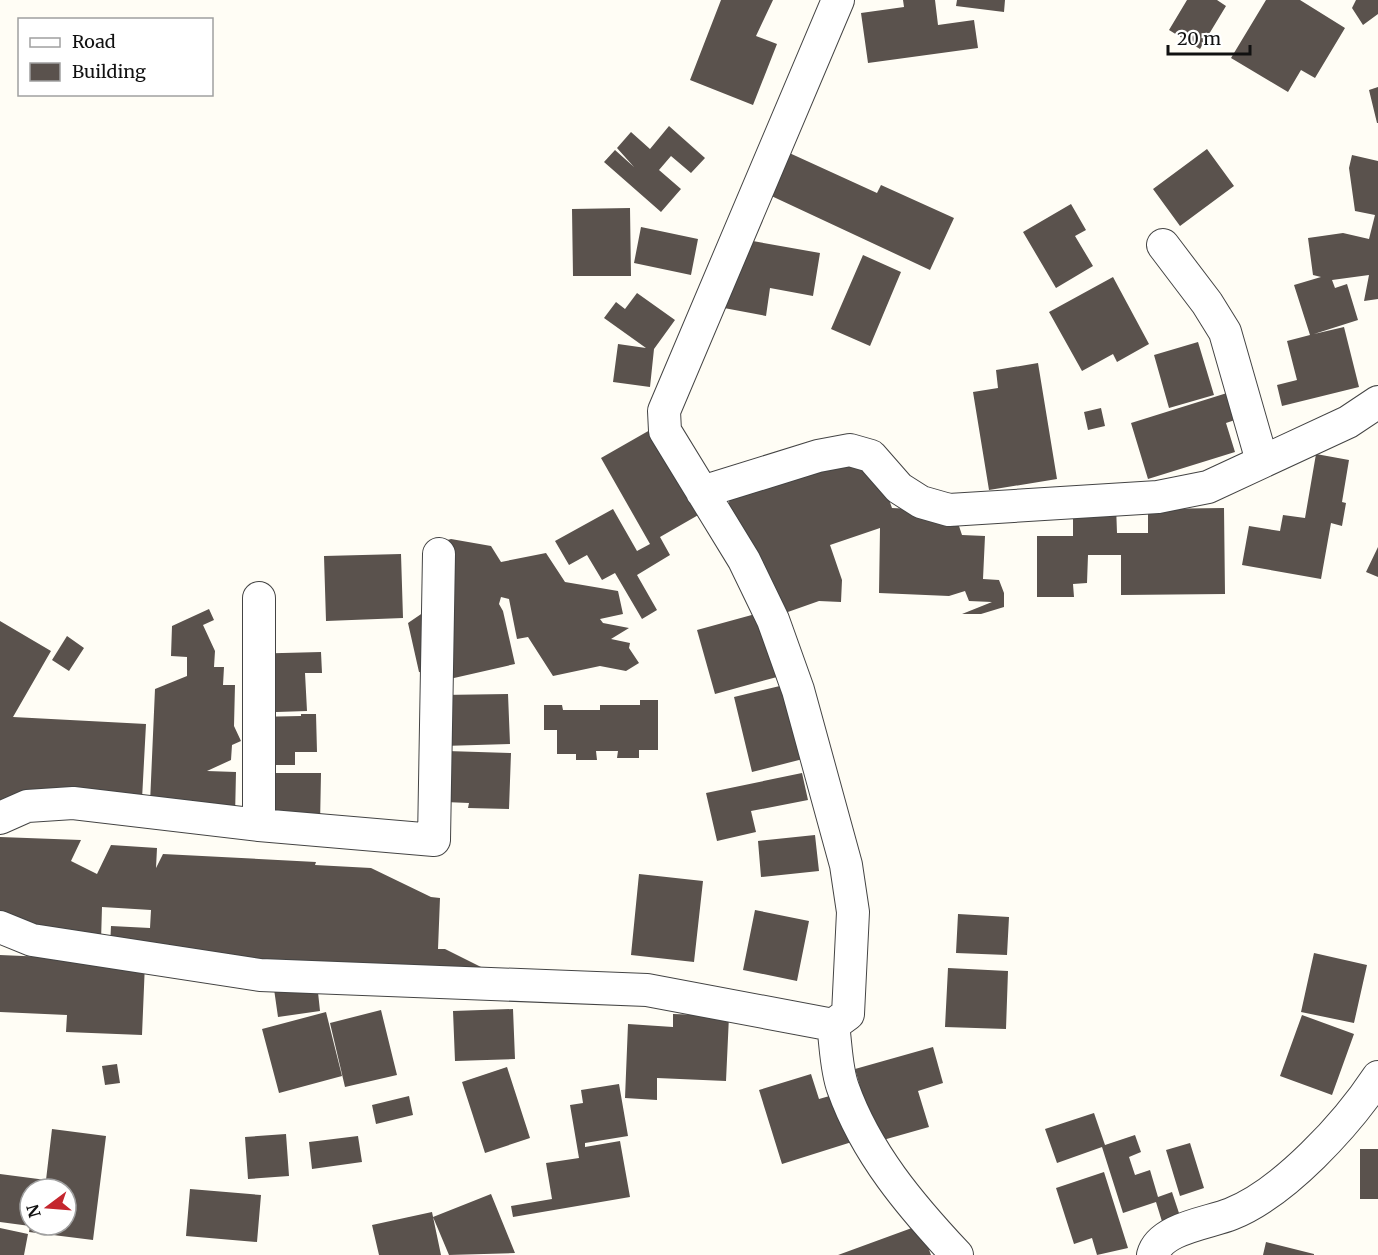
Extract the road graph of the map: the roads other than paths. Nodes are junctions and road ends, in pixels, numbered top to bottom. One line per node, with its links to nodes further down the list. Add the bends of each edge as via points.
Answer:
1 (838, 0): 5 (street, via 664,411 664,431)
2 (1163, 246): 4 (street, via 1225,332)
3 (1378, 402): 4 (street, via 1348,422)
4 (1262, 461): 5 (street, via 1208,487 1158,497 949,510 921,502 899,489 870,456 849,450)
5 (702, 492): 11 (street, via 744,560 773,620 798,690 846,865 853,912 848,1014)
6 (439, 554): 9 (street, via 434,840)
7 (259, 598): 9 (street)
8 (0, 818): 9 (street, via 27,806 73,803)
9 (259, 825)
10 (0, 927): 11 (street, via 32,940 260,975 647,990)
11 (833, 1025): 13 (street, via 843,1088 871,1146 912,1207)
12 (1378, 1077): 14 (street, via 1325,1142 1271,1193 1232,1214 1178,1231 1155,1248)
13 (957, 1255)
14 (1153, 1255)

